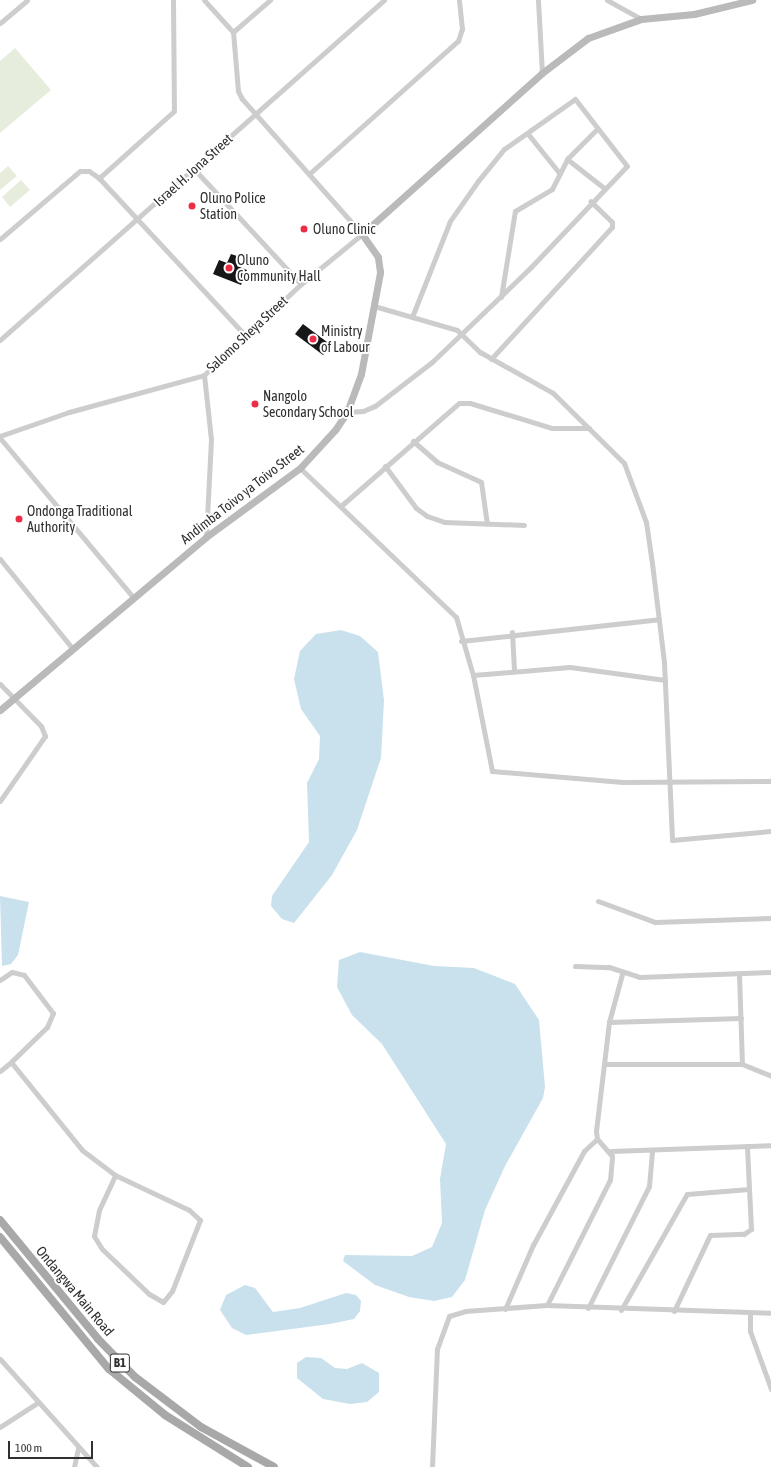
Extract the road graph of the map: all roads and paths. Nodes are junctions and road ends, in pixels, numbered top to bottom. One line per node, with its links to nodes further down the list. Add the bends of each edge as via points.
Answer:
1 (27, 0): 11 (street)
2 (173, 0): 21 (street, via 174,111)
3 (204, 0): 12 (street)
4 (270, 0): 12 (street)
5 (384, 0): 14 (street, Israel H. Jona Street)
6 (459, 0): 19 (street, via 462,29 458,41)
7 (538, 0): 13 (street)
8 (607, 0): 10 (street)
9 (752, 0): 10 (street, via 694,14)
10 (641, 19): 13 (street, via 600,32)
11 (0, 23)
12 (233, 32): 14 (street, via 238,91)
13 (542, 73): 25 (street)
14 (256, 115): 18 (street, Israel H. Jona Street); 19 (street)
15 (597, 129): 16 (street, via 575,100); 17 (street); 22 (street, via 627,166)
16 (528, 134): 20 (street); 30 (street, via 504,149 455,213)
17 (567, 159): 20 (street); 22 (street)
18 (194, 169): 24 (street, Israel H. Jona Street); 27 (street)
19 (309, 174): 25 (street)
20 (560, 174): 28 (street, via 552,189 518,208 513,215)
21 (99, 178): 24 (street); 26 (street, via 89,171 80,171)
22 (604, 188): 23 (street)
23 (590, 201): 28 (street); 34 (street, via 612,222 612,227)
24 (138, 219): 32 (street); 33 (street, Israel H. Jona Street)
25 (362, 234): 27 (street, Salomo Sheya Street); 29 (street, Andimba Toivo ya Toivo Street, via 380,263)
26 (0, 239)
27 (301, 284): 32 (street, Salomo Sheya Street)
28 (501, 297): 31 (street)
29 (374, 306): 30 (street); 36 (street, Andimba Toivo ya Toivo Street, via 361,374)
30 (412, 317): 31 (street, via 451,328)
31 (462, 334): 34 (street); 36 (street, via 375,406)
32 (246, 336): 35 (street, Salomo Sheya Street)
33 (0, 340)
34 (491, 359): 37 (street, via 546,387)
35 (204, 375): 38 (street, Salomo Sheya Street, via 82,408); 45 (street, via 211,439)
36 (347, 412): 41 (street, Andimba Toivo ya Toivo Street, via 318,451)
37 (589, 428): 39 (street, via 552,428 464,402); 48 (street, via 624,463 642,509)
38 (0, 437): 47 (street)
39 (413, 441): 40 (street); 43 (street, via 437,462 481,482)
40 (385, 466): 42 (street); 43 (street, via 416,508 427,516 444,522)
41 (300, 468): 42 (street); 45 (street, Andimba Toivo ya Toivo Street)
42 (342, 505): 50 (street, via 452,612)
43 (487, 524): 44 (street)
44 (524, 525)
45 (206, 537): 47 (street, Andimba Toivo ya Toivo Street)
46 (0, 559): 51 (street)
47 (134, 598): 51 (street, Andimba Toivo ya Toivo Street)
48 (659, 619): 49 (street); 54 (street)
49 (512, 632): 50 (street); 52 (street)
50 (461, 641): 53 (street)
51 (73, 649): 56 (street, Andimba Toivo ya Toivo Street)
52 (514, 670): 53 (street); 54 (street, via 570,666)
53 (473, 675): 59 (street, via 492,771)
54 (665, 680): 59 (street)
55 (0, 684): 56 (street)
56 (13, 699): 57 (street, Andimba Toivo ya Toivo Street); 60 (street, via 41,726 45,736 28,766)
57 (0, 710)
58 (771, 781): 59 (street)
59 (667, 783): 61 (street, via 668,822 675,842)
60 (0, 801)
61 (771, 831)
62 (598, 902): 63 (street, via 655,922)
63 (771, 918)
64 (575, 966): 66 (street, via 593,964)
65 (771, 972): 67 (street)
66 (622, 974): 67 (street, via 684,978); 70 (street)
67 (739, 974): 69 (street)
68 (0, 980): 71 (street, via 12,972 24,975 54,1017)
69 (741, 1018): 70 (street); 73 (street)
70 (609, 1022): 72 (street)
71 (11, 1062): 74 (street); 81 (street, via 82,1150)
72 (606, 1064): 73 (street); 76 (street)
73 (742, 1064): 75 (street)
74 (0, 1071)
75 (771, 1076)
76 (597, 1139): 80 (street); 87 (street, via 584,1151 533,1245)
77 (771, 1145): 78 (street)
78 (747, 1146): 79 (street); 82 (street)
79 (652, 1151): 80 (street); 86 (street, via 649,1186)
80 (611, 1152): 85 (street, via 608,1185)
81 (116, 1175): 81 (street, via 189,1210 200,1220 172,1291 163,1302 149,1294 102,1249 94,1236 99,1210)
82 (749, 1189): 88 (street, via 687,1194); 89 (street, via 751,1229 744,1234 710,1235)
83 (0, 1220): 93 (main road, Ondangwa Main Road / B1, via 98,1339)
84 (0, 1237): 94 (main road, Ondangwa Main Road / B1, via 86,1345)
85 (547, 1305): 86 (street); 87 (street)
86 (588, 1308): 88 (street)
87 (505, 1309): 103 (street, via 457,1313 449,1316 444,1326 437,1349)
88 (621, 1310): 89 (street)
89 (674, 1311): 91 (street)
90 (771, 1313): 91 (street)
91 (750, 1314): 95 (street, via 750,1331)
92 (0, 1359): 96 (street)
93 (135, 1377): 94 (main road); 102 (main road, Ondangwa Main Road / B1, via 201,1427)
94 (128, 1386): 101 (main road, Ondangwa Main Road / B1, via 198,1438)
95 (771, 1389)
96 (37, 1403): 97 (street); 98 (street)
97 (0, 1427)
98 (78, 1448): 99 (street); 100 (street)
99 (74, 1467)
100 (98, 1467)
101 (248, 1467)
102 (274, 1467)
103 (432, 1467)

